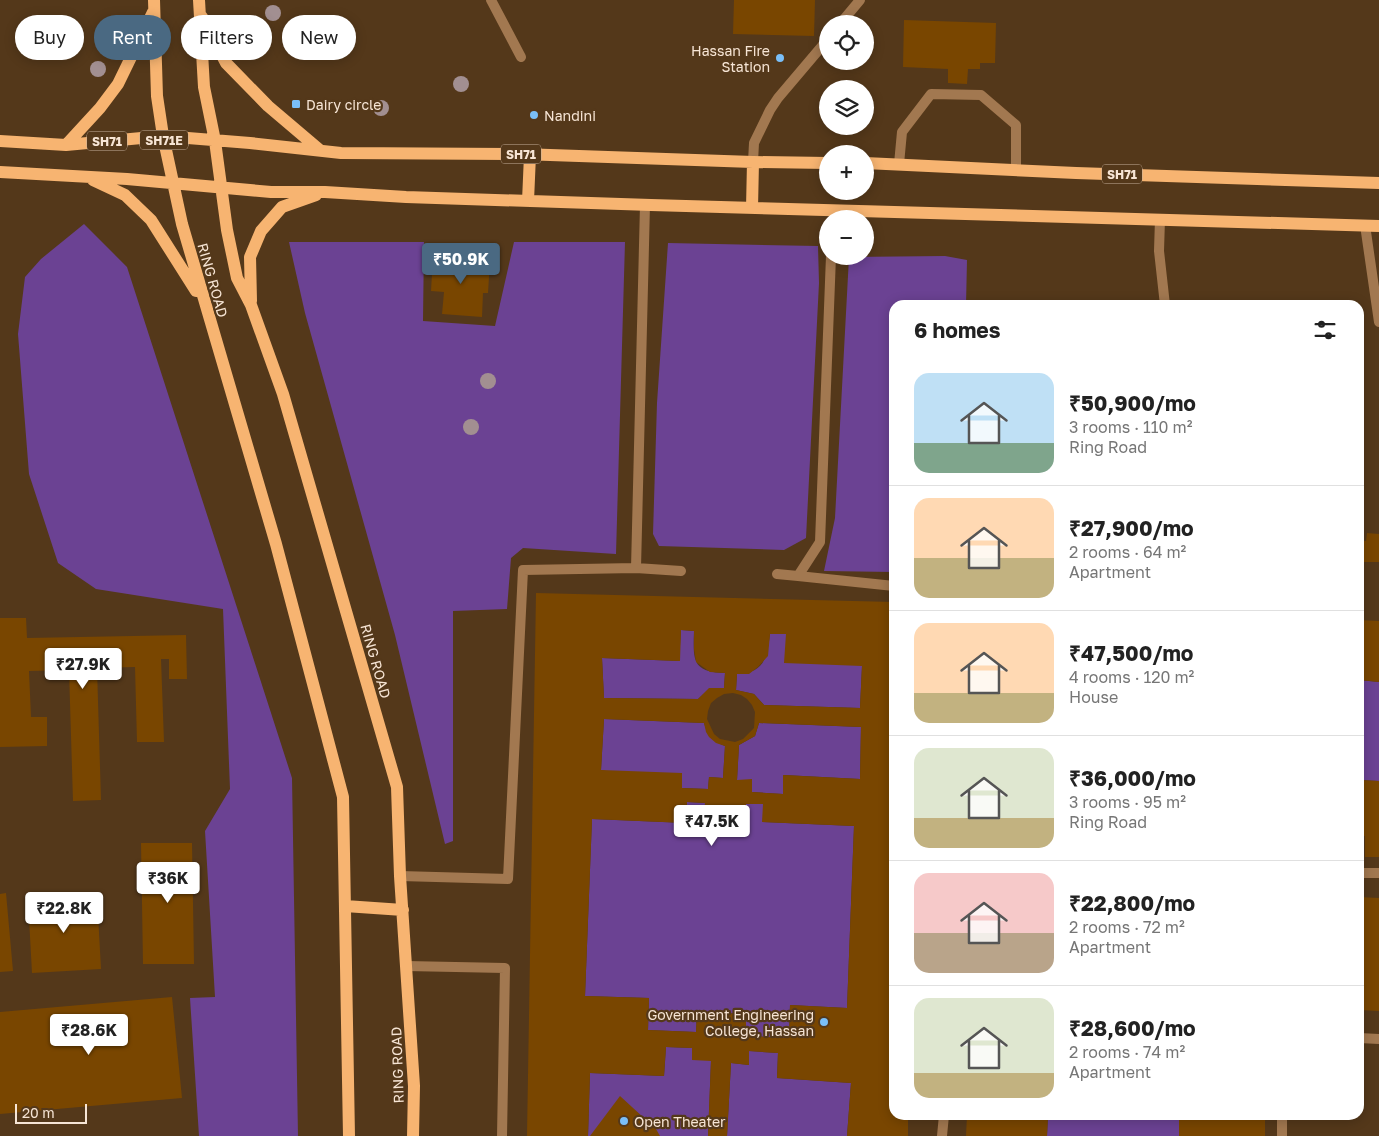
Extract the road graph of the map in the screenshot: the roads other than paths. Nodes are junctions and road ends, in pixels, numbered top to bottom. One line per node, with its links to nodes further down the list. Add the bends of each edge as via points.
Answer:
1 (491, 0): 7 (lane)
2 (860, 0): 5 (lane)
3 (154, 5): 8 (main road, SH71E, via 157,96); 11 (main road, via 118,84)
4 (199, 6): 10 (main road, RING ROAD, via 204,87); 12 (main road, via 226,63 268,106)
5 (848, 15)
6 (819, 50): 14 (lane, via 770,110 754,143)
7 (521, 57)
8 (163, 136): 10 (main road, SH71); 11 (main road, SH71); 22 (main road, SH71E)
9 (0, 141): 11 (main road, SH71)
10 (214, 141): 12 (main road, SH71); 23 (main road, RING ROAD)
11 (66, 145)
12 (321, 151): 13 (main road, SH71)
13 (530, 155): 14 (main road, SH71); 25 (main road)
14 (753, 162): 15 (main road, SH71); 27 (main road)
15 (819, 163)
16 (874, 163): 17 (main road, SH71)
17 (900, 164): 18 (main road, SH71); 18 (lane, via 902,132 931,94 981,95 1016,125)
18 (1016, 170): 21 (main road, SH71)
19 (0, 172): 20 (main road)
20 (86, 176): 22 (main road); 37 (main road, via 125,195 151,220)
21 (1379, 183)
22 (174, 184): 23 (main road); 37 (main road, RING ROAD)
23 (220, 188): 24 (main road); 36 (main road, RING ROAD, via 237,278)
24 (325, 192): 25 (main road); 36 (main road, via 282,207 261,230 250,256)
25 (528, 201): 26 (main road)
26 (645, 205): 27 (main road); 39 (lane)
27 (752, 208): 28 (main road)
28 (819, 213)
29 (874, 215): 30 (main road)
30 (1160, 219): 31 (main road); 35 (lane, via 1159,251)
31 (1365, 225): 32 (main road); 34 (lane)
32 (1379, 226)
33 (830, 265): 42 (lane, via 820,542)
34 (1377, 291): 38 (lane)
35 (1164, 300)
36 (250, 305): 46 (main road, RING ROAD, via 283,394 397,787)
37 (207, 310): 47 (main road, RING ROAD, via 276,544 343,797)
38 (1379, 322)
39 (636, 568): 40 (lane); 46 (lane, via 523,570 508,879)
40 (681, 571)
41 (777, 574): 42 (lane)
42 (798, 576): 43 (lane)
43 (889, 585)
44 (1364, 873): 45 (lane)
45 (1379, 873)
46 (400, 876): 48 (main road, RING ROAD)
47 (345, 906): 48 (main road); 54 (main road, RING ROAD)
48 (403, 910): 49 (main road, RING ROAD)
49 (406, 966): 55 (main road, RING ROAD, via 414,1086); 56 (lane, via 505,968)
50 (1364, 1038): 51 (lane)
51 (1379, 1039)
52 (944, 1120): 57 (lane)
53 (1282, 1120): 58 (lane)
54 (349, 1136)
55 (413, 1136)
56 (502, 1136)
57 (942, 1136)
58 (1282, 1136)

